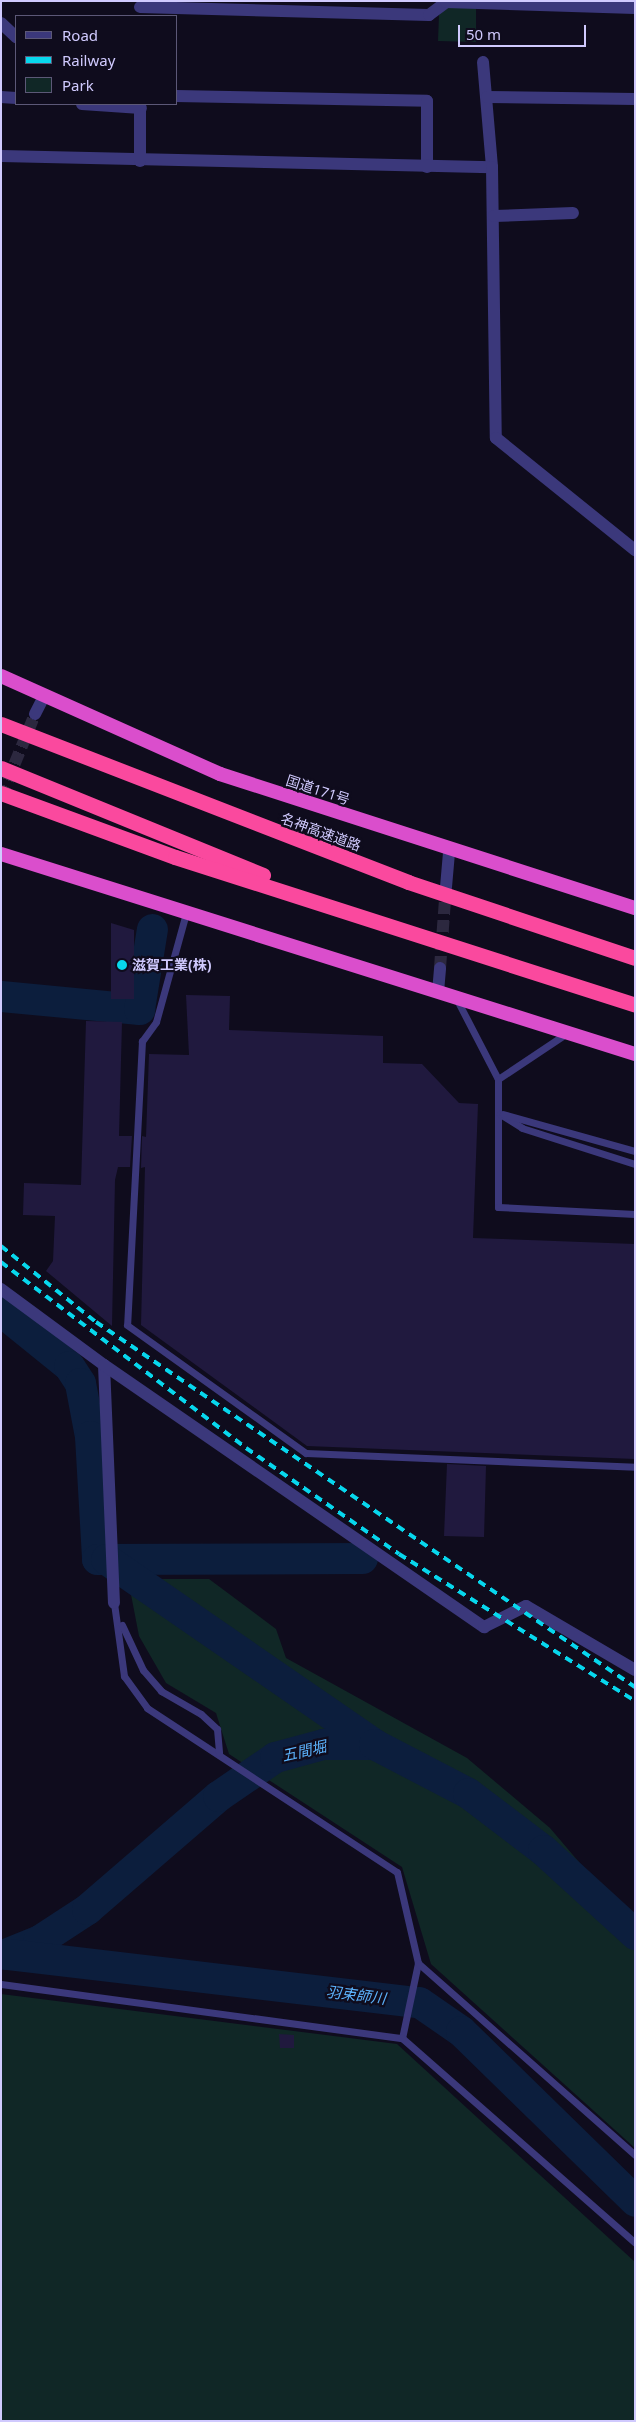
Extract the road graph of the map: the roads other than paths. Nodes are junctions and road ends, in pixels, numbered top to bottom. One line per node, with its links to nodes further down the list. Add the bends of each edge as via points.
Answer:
1 (481, 2): 2 (street); 3 (street, via 446,2 429,15)
2 (606, 4): 4 (street)
3 (140, 8)
4 (635, 8)
5 (1, 23): 6 (street)
6 (15, 37)
7 (483, 62): 10 (street)
8 (178, 96): 17 (street, via 427,101)
9 (1, 97): 11 (street)
10 (487, 97): 12 (street); 18 (street)
11 (15, 98)
12 (635, 99)
13 (112, 105): 14 (street)
14 (141, 106): 16 (street)
15 (1, 156): 16 (street)
16 (140, 161): 17 (street)
17 (427, 167): 18 (street)
18 (492, 167): 20 (street)
19 (573, 213): 20 (street)
20 (494, 216): 21 (street, via 496,438)
21 (635, 550)
22 (1, 676): 23 (highway, 国道171号)
23 (43, 698): 24 (street); 28 (highway, 国道171号, via 220,774)
24 (35, 714)
25 (1, 724): 33 (highway, 名神高速道路, via 408,882)
26 (1, 768): 35 (highway, via 354,911)
27 (1, 793): 35 (highway, via 175,857)
28 (449, 852): 30 (street); 31 (highway, 国道171号)
29 (1, 854): 32 (highway)
30 (446, 886)
31 (635, 908)
32 (186, 913): 36 (highway); 48 (lane, via 156,1022 142,1041 127,1325 306,1454)
33 (635, 958)
34 (440, 968): 36 (street)
35 (566, 983): 38 (highway)
36 (438, 992): 37 (highway)
37 (456, 998): 39 (highway); 41 (lane)
38 (635, 1005)
39 (567, 1033): 40 (highway); 41 (lane)
40 (635, 1054)
41 (498, 1079): 42 (lane)
42 (500, 1114): 43 (lane); 44 (lane, via 522,1128); 45 (lane, via 498,1207)
43 (635, 1151)
44 (635, 1164)
45 (635, 1214)
46 (1, 1289): 47 (street)
47 (104, 1365): 49 (street); 51 (street, via 484,1626 526,1606)
48 (635, 1467)
49 (114, 1603): 50 (lane)
50 (118, 1616): 52 (lane, via 143,1670 161,1691 201,1714 217,1729); 52 (lane, via 124,1676 136,1696)
51 (635, 1670)
52 (218, 1753): 53 (lane, via 397,1872)
53 (418, 1963): 55 (lane); 56 (lane)
54 (1, 1984): 55 (lane)
55 (402, 2038): 57 (lane)
56 (635, 2155)
57 (635, 2243)

